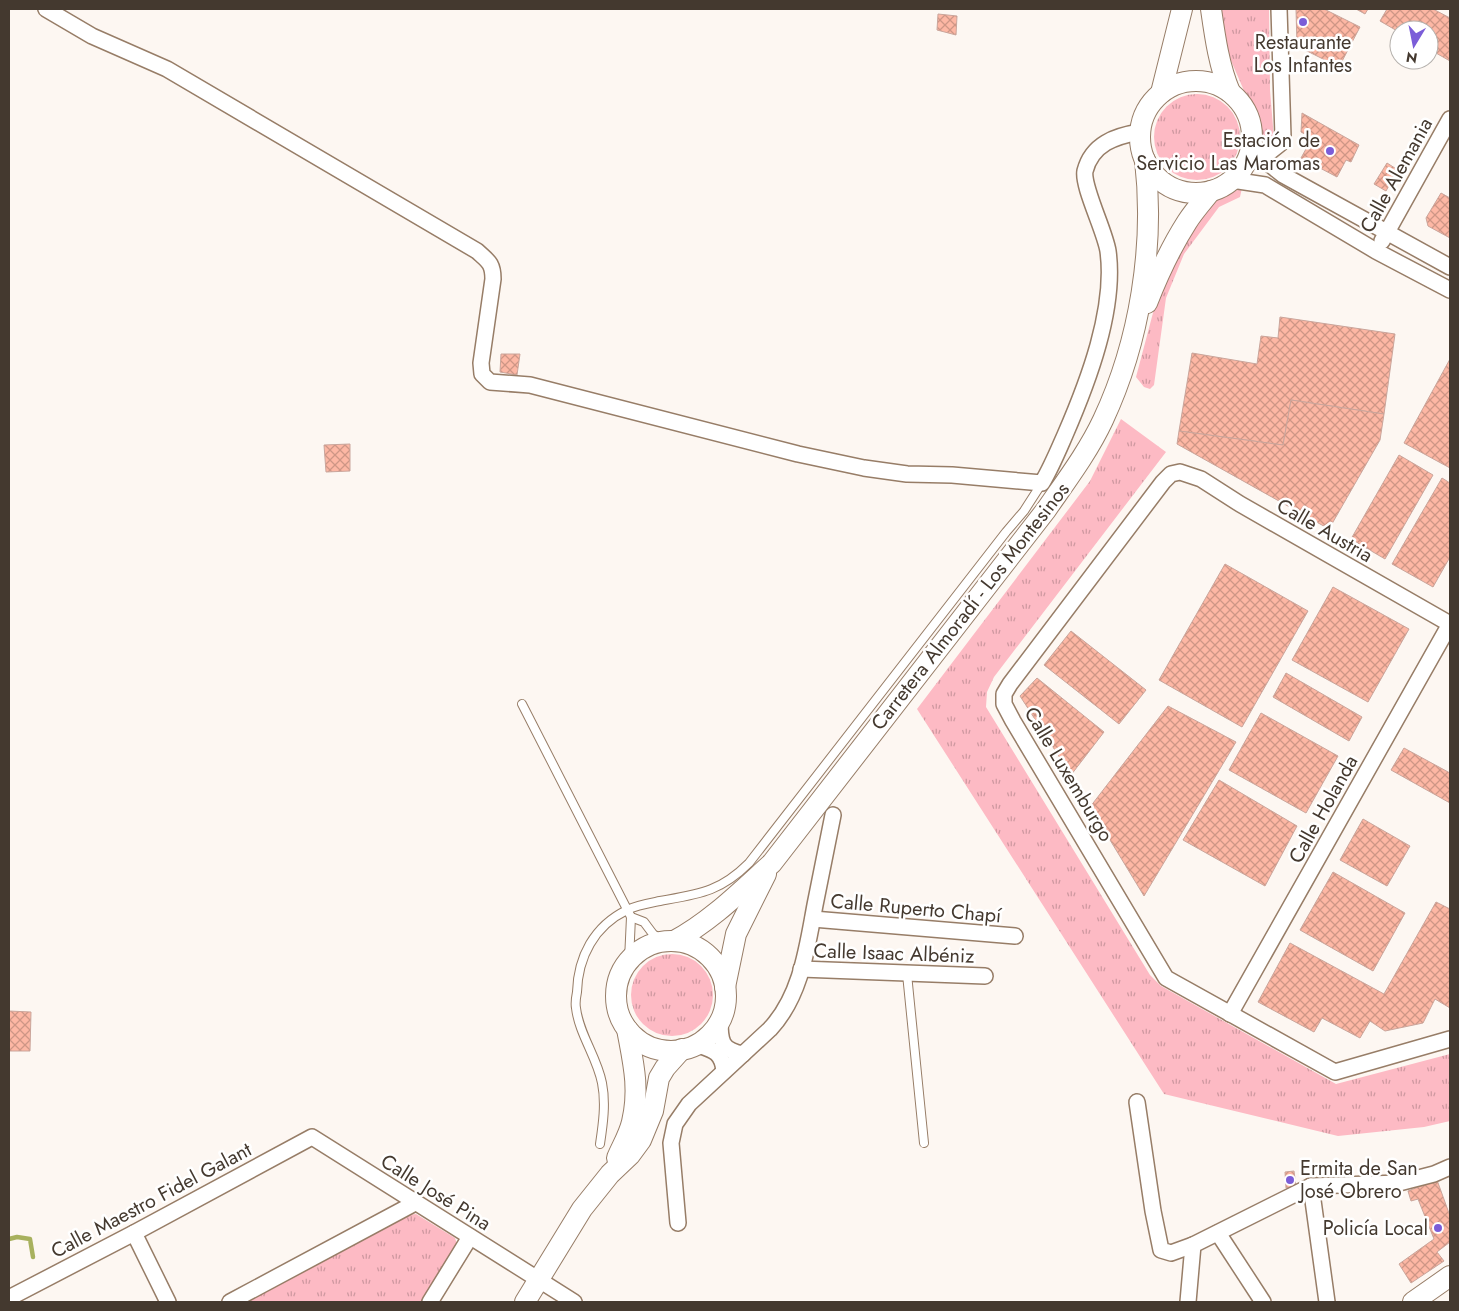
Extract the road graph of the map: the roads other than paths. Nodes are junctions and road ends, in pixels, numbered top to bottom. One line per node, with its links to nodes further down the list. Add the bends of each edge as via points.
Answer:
1 (46, 9): 20 (street, via 92,36 167,68 489,261 494,279 481,363 482,374 490,382 530,385 864,468)
2 (1182, 9): 6 (main road)
3 (1211, 9): 5 (main road, via 1215,40)
4 (1279, 9): 10 (street, via 1283,136 1281,144)
5 (1230, 92): 6 (main road, via 1203,81 1188,81); 9 (main road, via 1247,114)
6 (1161, 93): 8 (main road, via 1146,110)
7 (1450, 119): 14 (street, Calle Alemania)
8 (1140, 132): 11 (main road); 20 (street, via 1122,135 1100,146 1092,154 1085,174 1108,249 1108,292 1094,362)
9 (1252, 140): 10 (street); 12 (main road, via 1246,162)
10 (1262, 158): 14 (street, via 1283,175)
11 (1145, 160): 13 (main road, via 1161,181 1172,188); 18 (main road, Carretera Almoradí - Los Montesinos, via 1148,191 1144,267)
12 (1232, 180): 13 (main road); 15 (street, via 1265,185)
13 (1212, 191): 18 (main road, Carretera Almoradí - Los Montesinos, via 1176,240)
14 (1387, 234): 15 (street, Calle Alemania); 16 (street)
15 (1376, 251): 17 (street)
16 (1450, 267)
17 (1450, 290)
18 (1135, 330): 24 (main road, Carretera Almoradí - Los Montesinos, via 1124,368 1102,421 1057,495)
19 (1180, 472): 21 (street, Calle Austria, via 1201,479); 34 (street, Calle Luxemburgo, via 1170,474 1163,482 1034,651 1004,694 1004,704 1166,978)
20 (1042, 483): 25 (lane, via 1024,511 749,863 730,880 706,892 648,904)
21 (1450, 624): 34 (street, Calle Holanda)
22 (522, 704): 25 (lane)
23 (833, 815): 26 (street)
24 (772, 863): 28 (main road, Carretera Almoradí - Los Montesinos, via 687,934); 33 (main road, Carretera Almoradí - Los Montesinos, via 736,934)
25 (630, 913): 28 (lane, via 644,922 653,934); 29 (lane); 44 (lane, via 610,921 598,932 585,951 577,977 576,1007 602,1083 604,1110)
26 (813, 919): 27 (street, Calle Ruperto Chapí); 30 (street)
27 (1015, 936)
28 (669, 941): 29 (main road, via 645,948); 33 (main road, via 692,945 708,955 719,970)
29 (629, 960): 36 (main road, via 618,979 616,994 618,1010)
30 (802, 970): 31 (street, Calle Isaac Albéniz); 39 (street, via 780,1018)
31 (907, 974): 32 (street, Calle Isaac Albéniz); 43 (lane)
32 (985, 976)
33 (725, 988): 35 (main road, via 726,999)
34 (1230, 1014): 37 (street, Calle Luxemburgo, via 1335,1072)
35 (720, 1020): 38 (main road, via 706,1038); 39 (street, via 723,1045)
36 (627, 1029): 38 (main road, via 636,1038 658,1049); 46 (main road, via 636,1076 635,1104 632,1122)
37 (1450, 1039)
38 (689, 1047): 40 (street, via 712,1050 720,1056); 46 (main road, via 665,1068 659,1078 653,1111 641,1140)
39 (743, 1054): 40 (street)
40 (724, 1071): 49 (street, via 689,1104 675,1124 671,1143)
41 (1138, 1102): 53 (street, via 1161,1250 1171,1252)
42 (312, 1137): 48 (street, Calle José Pina); 50 (street, Calle Maestro Fidel Galant)
43 (924, 1143)
44 (600, 1144)
45 (1450, 1167): 47 (street, via 1398,1184)
46 (610, 1174): 55 (main road, via 582,1209)
47 (1311, 1186): 51 (street); 64 (street)
48 (415, 1203): 52 (street, Calle José Pina); 58 (street)
49 (678, 1223)
50 (134, 1233): 56 (street, Calle Maestro Fidel Galant); 57 (street)
51 (1218, 1233): 53 (street); 63 (street)
52 (470, 1236): 55 (street, Calle José Pina); 59 (street)
53 (1193, 1245): 62 (street)
54 (1450, 1276): 65 (main road)
55 (538, 1280): 60 (main road); 61 (street, Calle José Pina)
56 (9, 1298)
57 (168, 1302)
58 (230, 1302)
59 (430, 1302)
60 (525, 1302)
61 (574, 1302)
62 (1188, 1302)
63 (1263, 1302)
64 (1327, 1302)
65 (1413, 1302)

